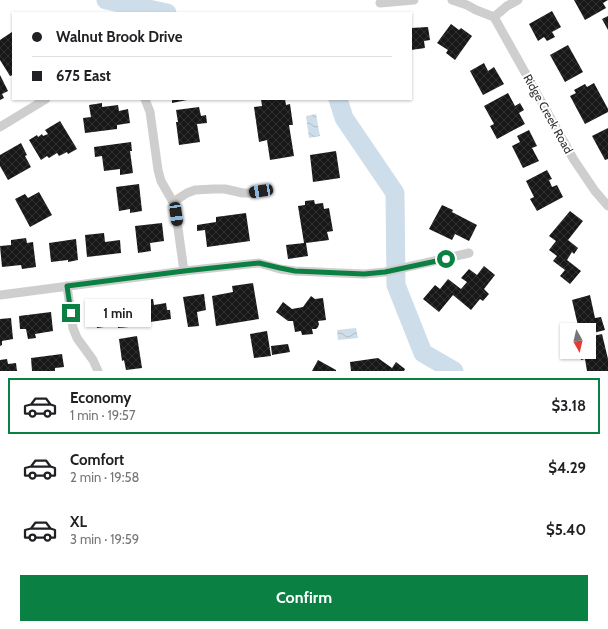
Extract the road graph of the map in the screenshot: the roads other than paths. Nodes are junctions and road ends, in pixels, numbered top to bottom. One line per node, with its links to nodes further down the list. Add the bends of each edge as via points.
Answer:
1 (414, 0): 4 (street)
2 (452, 0): 5 (street)
3 (518, 0): 5 (street)
4 (380, 3)
5 (494, 17): 11 (street, Ridge Creek Road, via 574,160)
6 (44, 100): 8 (street)
7 (145, 100): 10 (street, via 150,112 158,170)
8 (0, 127)
9 (269, 190): 10 (street, via 243,193 225,189 195,190)
10 (173, 202): 13 (street)
11 (608, 206)
12 (469, 253): 13 (street, via 385,272 364,274 295,271 259,263)
13 (184, 271): 14 (street)
14 (67, 286): 15 (street); 16 (street, via 73,328)
15 (0, 295)
16 (98, 371)

